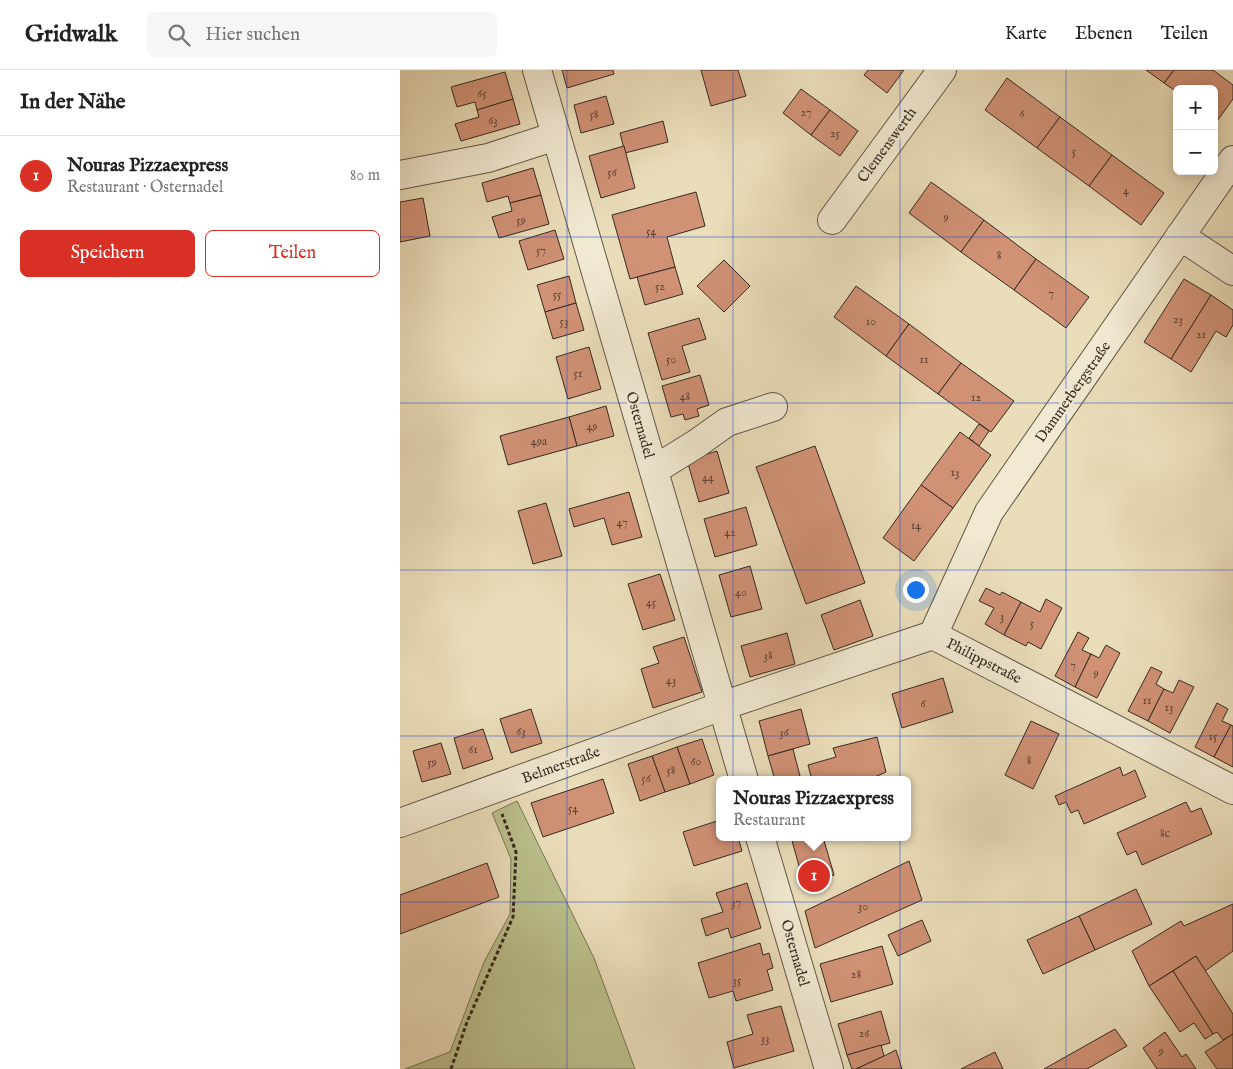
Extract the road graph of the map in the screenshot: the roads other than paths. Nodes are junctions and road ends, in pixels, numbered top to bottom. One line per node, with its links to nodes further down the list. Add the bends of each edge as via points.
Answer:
1 (536, 70): 3 (street, Osternadel)
2 (942, 70): 6 (street, Clemenswerth)
3 (556, 136): 5 (street, via 488,158); 10 (street, Osternadel)
4 (1233, 160): 7 (street, Dammerbergstraße)
5 (400, 175)
6 (832, 220)
7 (1180, 236): 8 (street); 11 (street, Dammerbergstraße, via 989,512)
8 (1233, 271)
9 (773, 407): 10 (street, via 727,422)
10 (654, 470): 12 (street, Osternadel)
11 (933, 635): 12 (street, Philippstraße); 14 (street, Philippstraße)
12 (722, 706): 13 (street, Osternadel); 15 (street, Belmerstraße)
13 (743, 776)
14 (1233, 790)
15 (400, 823)
16 (761, 841): 17 (street, Osternadel)
17 (829, 1069)

